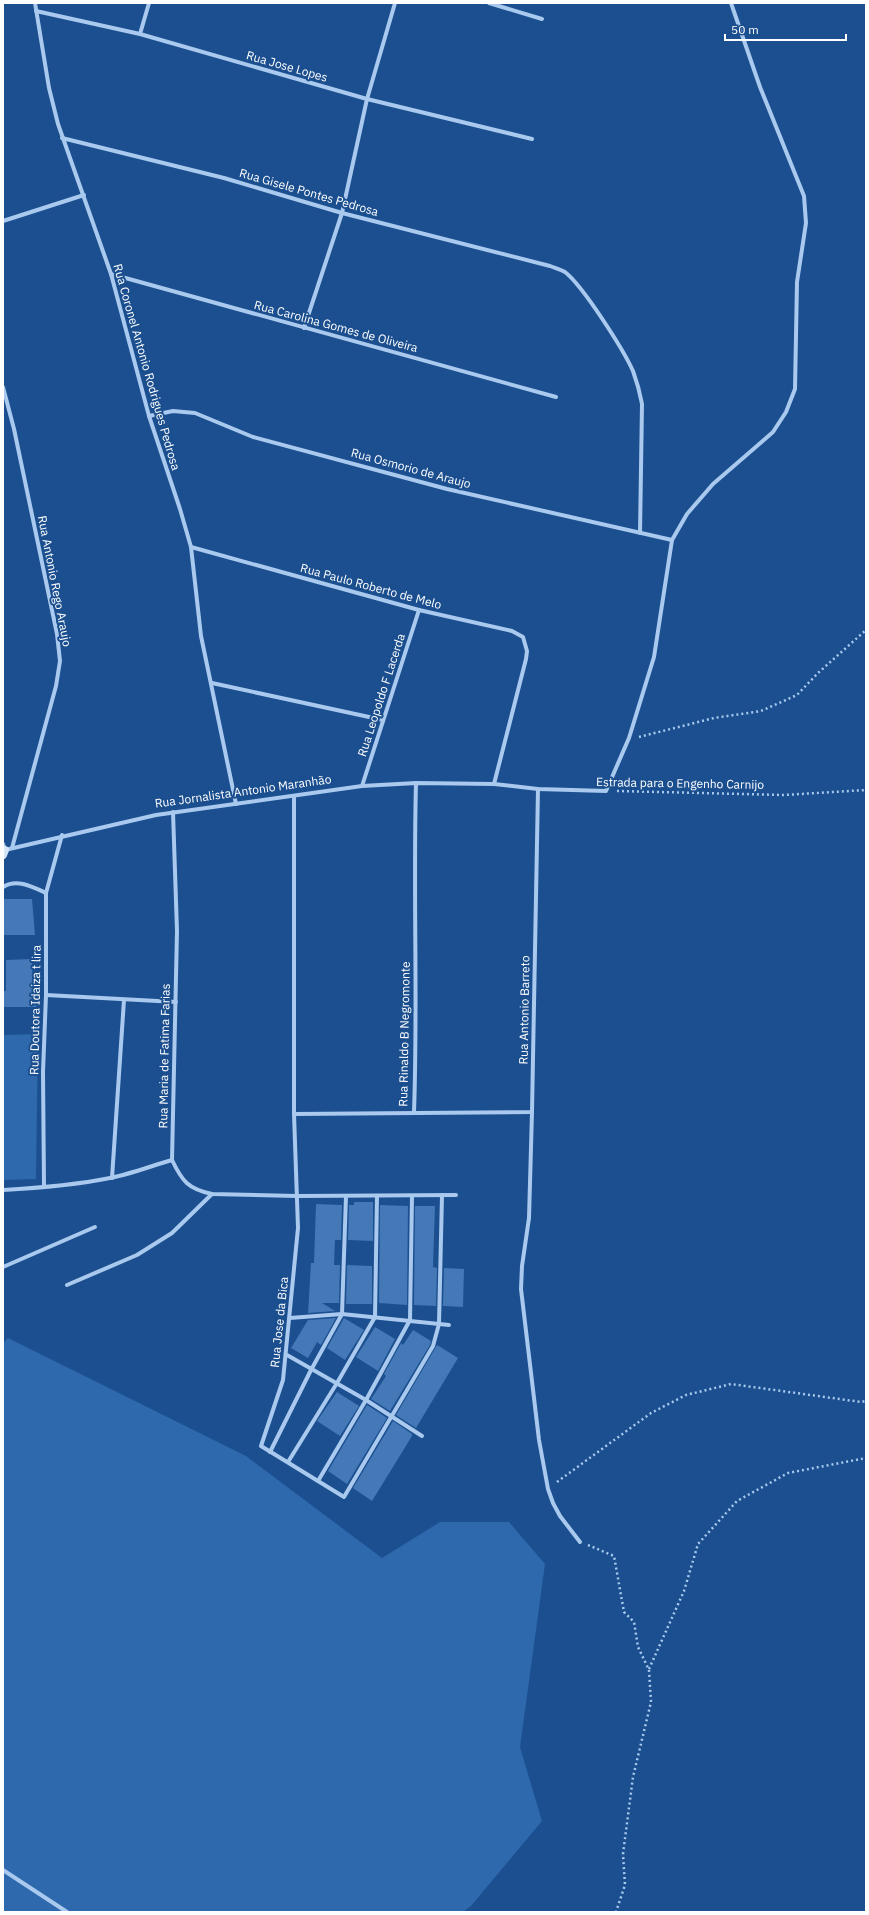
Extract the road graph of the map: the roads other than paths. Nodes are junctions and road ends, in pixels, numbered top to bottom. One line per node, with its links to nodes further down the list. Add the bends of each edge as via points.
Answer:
1 (35, 3): 6 (street, Rua Coronel Antonio Rodrigues Pedrosa)
2 (149, 3): 8 (street)
3 (395, 3): 9 (street)
4 (489, 3): 7 (street)
5 (730, 3): 21 (street, via 760,87 804,196 806,223 797,282 795,390 786,412 773,432 713,484 687,514)
6 (36, 11): 8 (street, Rua Jose Lopes); 10 (street, Rua Coronel Antonio Rodrigues Pedrosa, via 49,88)
7 (542, 19)
8 (140, 34): 9 (street, Rua Jose Lopes)
9 (367, 100): 11 (street, Rua Jose Lopes); 13 (street)
10 (62, 138): 12 (street, Rua Coronel Antonio Rodrigues Pedrosa); 13 (street, Rua Gisele Pontes Pedrosa, via 224,178)
11 (532, 139)
12 (84, 195): 14 (street); 15 (street, Rua Coronel Antonio Rodrigues Pedrosa)
13 (342, 213): 16 (street); 20 (street, Rua Gisele Pontes Pedrosa, via 550,266 560,269 576,283 623,352 635,378 642,404)
14 (3, 221)
15 (111, 274): 16 (street, Rua Carolina Gomes de Oliveira); 19 (street, Rua Coronel Antonio Rodrigues Pedrosa)
16 (304, 328): 18 (street, Rua Carolina Gomes de Oliveira)
17 (3, 387): 34 (street, Rua Antonio Rego Araujo, via 57,634 60,661 56,686)
18 (556, 397)
19 (149, 416): 20 (street, Rua Osmorio de Araujo, via 174,411 195,413 253,437 282,445 447,489); 22 (street, Rua Coronel Antonio Rodrigues Pedrosa)
20 (640, 533): 21 (street, Rua Osmorio de Araujo)
21 (672, 540): 29 (street, Estrada para o Engenho Carnijo, via 654,657 629,738 606,791)
22 (191, 548): 23 (street, Rua Paulo Roberto de Melo); 24 (street, Rua Coronel Antonio Rodrigues Pedrosa, via 201,636)
23 (419, 610): 25 (street, Rua Leopoldo F Lacerda); 27 (street, Rua Paulo Roberto de Melo, via 512,631 523,637 526,659)
24 (212, 683): 25 (street); 31 (street, Rua Coronel Antonio Rodrigues Pedrosa)
25 (383, 720): 28 (street, Rua Leopoldo F Lacerda)
26 (416, 783): 27 (street, Rua Jornalista Antonio Maranhão); 28 (street, Rua Jornalista Antonio Maranhão); 40 (street, Rua Rinaldo B Negromonte)
27 (494, 784): 29 (street, Estrada para o Engenho Carnijo)
28 (362, 786): 30 (street, Rua Jornalista Antonio Maranhão)
29 (538, 789): 41 (street, Rua Antonio Barreto)
30 (294, 796): 31 (street, Rua Jornalista Antonio Maranhão); 42 (street)
31 (236, 804): 32 (street, Rua Jornalista Antonio Maranhão)
32 (173, 812): 33 (street, Rua Jornalista Antonio Maranhão); 39 (street, Rua Maria de Fatima Farias)
33 (62, 835): 34 (street, Rua Jornalista Antonio Maranhão); 36 (street, Rua Doutora Idaiza t lira)
34 (6, 849)
35 (3, 887): 36 (street, via 18,883 26,884)
36 (46, 893): 37 (street, Rua Doutora Idaiza t lira)
37 (46, 995): 38 (street); 45 (street, Rua Doutora Idaiza t lira, via 43,1072)
38 (124, 1000): 39 (street); 44 (street)
39 (176, 1002): 43 (street, Rua Maria de Fatima Farias)
40 (414, 1112): 41 (street); 42 (street, Rua Rinaldo B Negromonte)
41 (532, 1112): 72 (street, Rua Antonio Barreto, via 529,1218 521,1289 539,1440 548,1489 560,1516)
42 (294, 1114): 50 (street, Rua Jose da Bica)
43 (172, 1160): 44 (street); 47 (street, via 187,1184)
44 (112, 1178): 45 (street)
45 (44, 1187): 46 (street)
46 (3, 1190)
47 (212, 1194): 50 (street); 56 (street, via 172,1233 137,1256)
48 (442, 1195): 49 (street); 53 (street); 61 (street)
49 (456, 1195)
50 (297, 1196): 51 (street); 59 (street, Rua Jose da Bica, via 298,1228)
51 (346, 1196): 52 (street); 57 (street)
52 (377, 1196): 53 (street); 58 (street)
53 (412, 1196): 60 (street)
54 (95, 1227): 55 (street)
55 (3, 1267)
56 (66, 1285)
57 (342, 1314): 58 (street); 59 (street); 64 (street)
58 (375, 1317): 60 (street); 65 (street)
59 (290, 1318): 63 (street, Rua Jose da Bica)
60 (410, 1320): 61 (street); 66 (street)
61 (439, 1324): 62 (street); 67 (street, via 433,1346)
62 (449, 1325)
63 (287, 1355): 64 (street); 69 (street, Rua Jose da Bica, via 283,1380 261,1446)
64 (311, 1370): 65 (street); 69 (street)
65 (338, 1383): 66 (street); 70 (street)
66 (366, 1400): 67 (street); 71 (street)
67 (393, 1417): 68 (street); 71 (street, via 344,1497)
68 (422, 1436)
69 (270, 1452): 70 (street)
70 (288, 1462): 71 (street)
71 (318, 1481)
72 (580, 1542)
73 (3, 1870): 74 (street)
74 (61, 1910): 75 (street)
75 (67, 1912)

